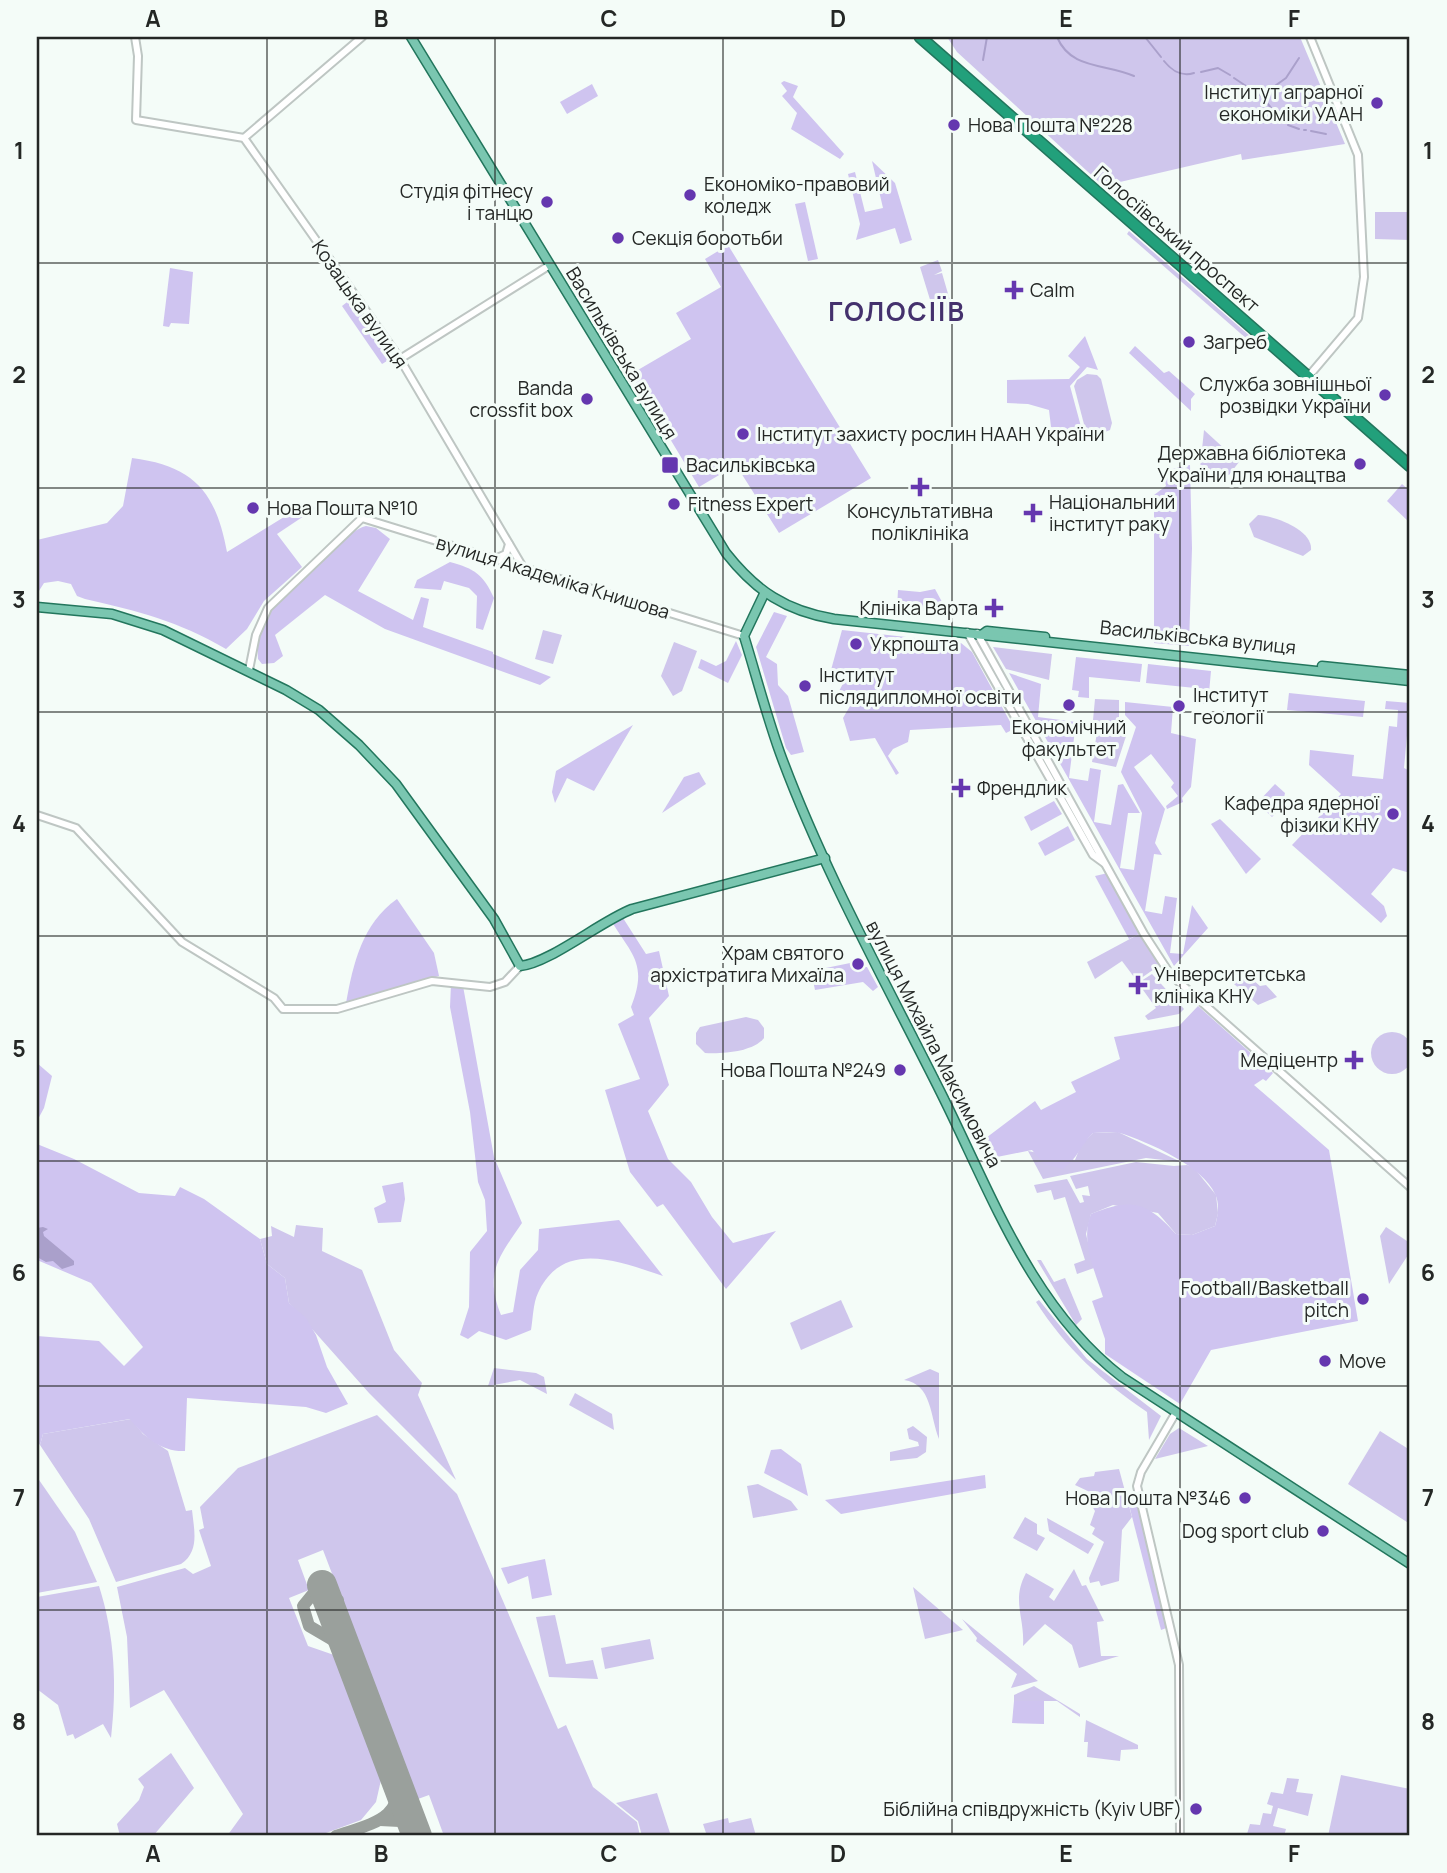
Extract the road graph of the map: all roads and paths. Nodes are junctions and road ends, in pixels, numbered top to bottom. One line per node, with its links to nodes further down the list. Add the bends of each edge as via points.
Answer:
1 (135, 37): 6 (street, via 136,120)
2 (362, 37): 6 (street)
3 (411, 37): 7 (main road, Васильківська вулиця)
4 (920, 37): 9 (highway, Голосіївський проспект)
5 (1310, 37): 9 (street, via 1358,155 1364,277 1358,318)
6 (244, 138): 8 (street, Козацька вулиця)
7 (550, 265): 8 (street); 14 (main road, Васильківська вулиця, via 726,553)
8 (400, 359): 11 (street, Козацька вулиця)
9 (1308, 377): 10 (highway, Голосіївський проспект)
10 (1410, 466)
11 (509, 542): 12 (street, via 506,554); 13 (street, Козацька вулиця)
12 (495, 559): 13 (street, вулиця Академіка Книшова); 19 (street, вулиця Академіка Книшова, via 362,518 268,608 256,635)
13 (524, 569): 18 (street, вулиця Академіка Книшова)
14 (764, 594): 16 (main road, Васильківська вулиця, via 813,616); 18 (main road)
15 (37, 607): 19 (main road, via 135,620)
16 (967, 632): 17 (main road, Васильківська вулиця); 24 (street, via 1093,855)
17 (980, 634): 20 (main road, Васильківська вулиця, via 986,631); 21 (main road, Васильківська вулиця); 24 (street)
18 (744, 636): 23 (main road, вулиця Михайла Максимовича, via 780,753)
19 (249, 670): 25 (main road, via 319,710 397,784 494,919)
20 (1410, 675)
21 (1410, 681)
22 (37, 815): 25 (street, via 76,828 177,937 274,998 283,1009 337,1009 432,981 490,987 505,982)
23 (825, 858): 25 (main road, via 632,909 536,962); 27 (main road, вулиця Михайла Максимовича, via 1042,1290 1093,1353)
24 (1106, 864): 26 (street, via 1170,974)
25 (520, 966)
26 (1410, 1187)
27 (1175, 1415): 28 (main road, вулиця Михайла Максимовича); 29 (street, via 1137,1487 1180,1667)
28 (1410, 1564)
29 (1180, 1836)

